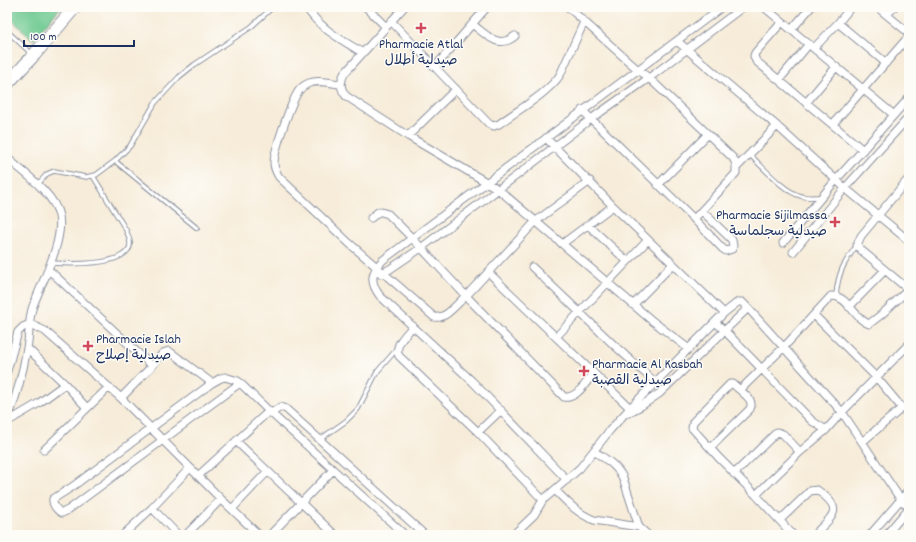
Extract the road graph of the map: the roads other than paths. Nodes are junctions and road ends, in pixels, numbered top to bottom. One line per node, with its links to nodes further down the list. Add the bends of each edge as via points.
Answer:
1 (75, 7): 30 (main road)
2 (273, 7): 57 (lane, via 252,27 179,77 152,106 130,146)
3 (306, 7): 29 (street, via 319,24)
4 (366, 7): 19 (street)
5 (404, 7): 19 (street)
6 (487, 7): 20 (street)
7 (568, 7): 16 (street)
8 (722, 7): 26 (street)
9 (742, 7): 28 (street)
10 (764, 7): 17 (street)
11 (811, 7): 21 (street)
12 (851, 7): 18 (street)
13 (877, 7): 15 (street)
14 (894, 7): 15 (street)
15 (887, 15): 23 (street)
16 (584, 22): 34 (street); 39 (street, via 555,81 499,124 489,124)
17 (782, 22): 21 (street); 36 (street, via 754,56 756,61)
18 (838, 23): 27 (street); 31 (street)
19 (389, 24): 29 (street); 32 (street)
20 (472, 24): 24 (street, via 498,42 510,41); 32 (street)
21 (792, 29): 27 (street)
22 (7, 31): 30 (lane)
23 (909, 33)
24 (515, 36)
25 (909, 36): 31 (street)
26 (677, 40): 28 (street); 34 (street)
27 (812, 46): 33 (street); 36 (street)
28 (687, 49): 35 (street); 49 (street)
29 (363, 53): 38 (street, via 344,74)
30 (34, 55): 37 (main road)
31 (886, 63): 40 (street)
32 (435, 67): 39 (street)
33 (836, 67): 40 (street); 42 (street)
34 (637, 69): 35 (street); 43 (street)
35 (649, 78): 46 (street); 50 (street)
36 (779, 80): 42 (street)
37 (7, 84)
38 (340, 84): 51 (street, via 346,96); 91 (street, via 312,82 298,93 292,103 277,148 274,170 348,243)
39 (456, 89): 51 (street)
40 (864, 89): 44 (street); 47 (street)
41 (909, 98): 44 (street)
42 (806, 103): 47 (street)
43 (582, 110): 46 (street); 52 (street)
44 (894, 115): 54 (street)
45 (909, 117): 48 (street)
46 (590, 119): 53 (street); 65 (street)
47 (833, 124): 54 (street)
48 (906, 125): 66 (street)
49 (776, 126): 55 (street); 61 (street)
50 (707, 135): 58 (street, via 733,158); 65 (street)
51 (408, 136): 63 (street)
52 (546, 138): 53 (street); 63 (street)
53 (554, 146): 62 (street); 67 (street)
54 (863, 150): 61 (street)
55 (749, 154): 58 (street); 68 (lane, via 787,190 809,198)
56 (7, 158): 64 (street)
57 (115, 162): 59 (lane); 77 (lane)
58 (737, 167): 70 (street, via 736,173)
59 (93, 176): 64 (lane, via 54,172 47,174); 89 (lane, via 119,216 129,238 130,247 128,251 110,260)
60 (909, 178): 71 (street)
61 (836, 180): 66 (street); 68 (street)
62 (590, 181): 69 (street); 75 (street)
63 (488, 182): 67 (street); 80 (street)
64 (37, 185): 89 (street, via 53,201 59,216 59,231)
65 (658, 185): 73 (street)
66 (846, 188): 71 (street); 78 (street)
67 (498, 189): 75 (street); 85 (street)
68 (822, 197): 74 (street)
69 (613, 206): 76 (street); 81 (street)
70 (702, 211): 73 (street); 73 (street, via 732,240 732,248 726,251 723,249)
71 (878, 215): 79 (street); 84 (street)
72 (372, 218): 80 (street, via 378,212 385,213)
73 (694, 219)
74 (803, 220): 78 (street); 82 (street)
75 (536, 221): 83 (street); 93 (street)
76 (588, 225): 83 (street); 87 (street)
77 (197, 228)
78 (812, 228): 86 (street)
79 (908, 237)
80 (413, 239): 85 (street); 91 (street)
81 (648, 240): 87 (street); 88 (street)
82 (783, 243)
83 (562, 244): 96 (street)
84 (857, 245): 92 (street); 99 (lane, via 843,266)
85 (420, 248): 94 (street); 98 (street)
86 (793, 252)
87 (627, 261): 96 (street)
88 (673, 264): 100 (street); 104 (street)
89 (49, 266): 107 (street, via 32,309); 117 (street)
90 (532, 266): 103 (street)
91 (377, 267): 94 (street); 95 (street)
92 (885, 270): 97 (street); 101 (street)
93 (488, 272): 98 (street); 110 (street)
94 (383, 273): 95 (street); 98 (street, via 437,318 446,314)
95 (374, 275): 108 (street, via 373,284 380,296)
96 (608, 283): 100 (street); 103 (street)
97 (908, 290): 101 (street, via 870,323 864,321)
98 (466, 296): 119 (street, via 564,397 576,394)
99 (836, 296): 101 (street); 105 (street, via 829,297)
100 (633, 305): 114 (street)
101 (849, 307)
102 (748, 308): 104 (street, via 742,302 738,302); 109 (street); 111 (street)
103 (580, 313): 110 (street); 123 (street)
104 (724, 313): 106 (street)
105 (814, 315): 111 (street); 120 (street)
106 (715, 322): 109 (street); 114 (street)
107 (30, 324): 113 (street); 116 (street, via 18,332); 125 (street, via 45,331)
108 (413, 326): 115 (street); 131 (street)
109 (725, 331): 118 (street); 134 (street, via 660,393)
110 (556, 337): 119 (street)
111 (784, 347): 118 (street); 133 (street)
112 (908, 347): 120 (street)
113 (27, 348): 124 (street); 135 (street)
114 (688, 349): 123 (street)
115 (396, 350): 138 (street, via 399,356); 140 (lane, via 377,372 358,409)
116 (8, 366)
117 (152, 366): 121 (street, via 163,353 169,351); 127 (street)
118 (761, 368): 126 (street); 137 (street, via 812,421)
119 (594, 373): 129 (street)
120 (877, 378): 130 (street); 133 (street)
121 (212, 383): 122 (street, via 225,377); 136 (street)
122 (240, 383): 132 (street); 139 (street)
123 (656, 383): 129 (street)
124 (65, 384): 128 (street); 135 (street)
125 (109, 387): 127 (street); 128 (street)
126 (740, 390): 143 (street, via 751,400 750,409); 143 (street, via 735,384 730,384 692,422 692,428)
127 (121, 398): 136 (street)
128 (88, 408): 145 (street)
129 (630, 408): 134 (street)
130 (906, 409): 142 (street)
131 (501, 410): 138 (street); 153 (street)
132 (270, 412): 140 (street, via 284,407); 141 (street); 144 (street)
133 (842, 412): 137 (street); 142 (street)
134 (624, 415): 146 (street)
135 (7, 422)
136 (151, 428): 139 (street); 139 (street, via 53,499 57,510 62,513 68,510)
137 (826, 430): 147 (street)
138 (478, 432): 158 (street)
139 (163, 440): 148 (street)
140 (320, 440): 144 (street); 175 (street)
141 (236, 441): 150 (street); 152 (street)
142 (862, 442): 159 (street)
143 (710, 448): 151 (street)
144 (310, 449): 149 (street)
145 (44, 450)
146 (594, 451): 153 (street); 166 (street, via 620,472)
147 (800, 452): 151 (street, via 783,434 777,432); 156 (street)
148 (190, 468): 152 (street); 161 (street)
149 (333, 470): 160 (street); 174 (street)
150 (268, 472): 160 (street); 163 (street)
151 (734, 474): 156 (street)
152 (198, 476): 157 (street)
153 (567, 480): 154 (street)
154 (555, 490): 158 (street); 166 (street, via 587,518)
155 (909, 490): 159 (street)
156 (756, 495): 165 (street)
157 (222, 499): 163 (street); 170 (street)
158 (543, 500): 176 (street, via 534,514)
159 (901, 500): 162 (street); 167 (street)
160 (302, 503): 172 (street); 173 (street)
161 (152, 508): 168 (street); 169 (street)
162 (909, 508): 164 (street)
163 (232, 509): 171 (street)
164 (906, 517): 180 (street)
165 (780, 520): 178 (street); 179 (street, via 810,491 817,490 835,511)
166 (639, 527): 177 (street)
167 (875, 534)
168 (123, 535)
169 (178, 535)
170 (186, 535)
171 (259, 535)
172 (270, 535)
173 (335, 535)
174 (405, 535)
175 (425, 535)
176 (513, 535)
177 (648, 535)
178 (793, 535)
179 (814, 535)
180 (886, 535)

